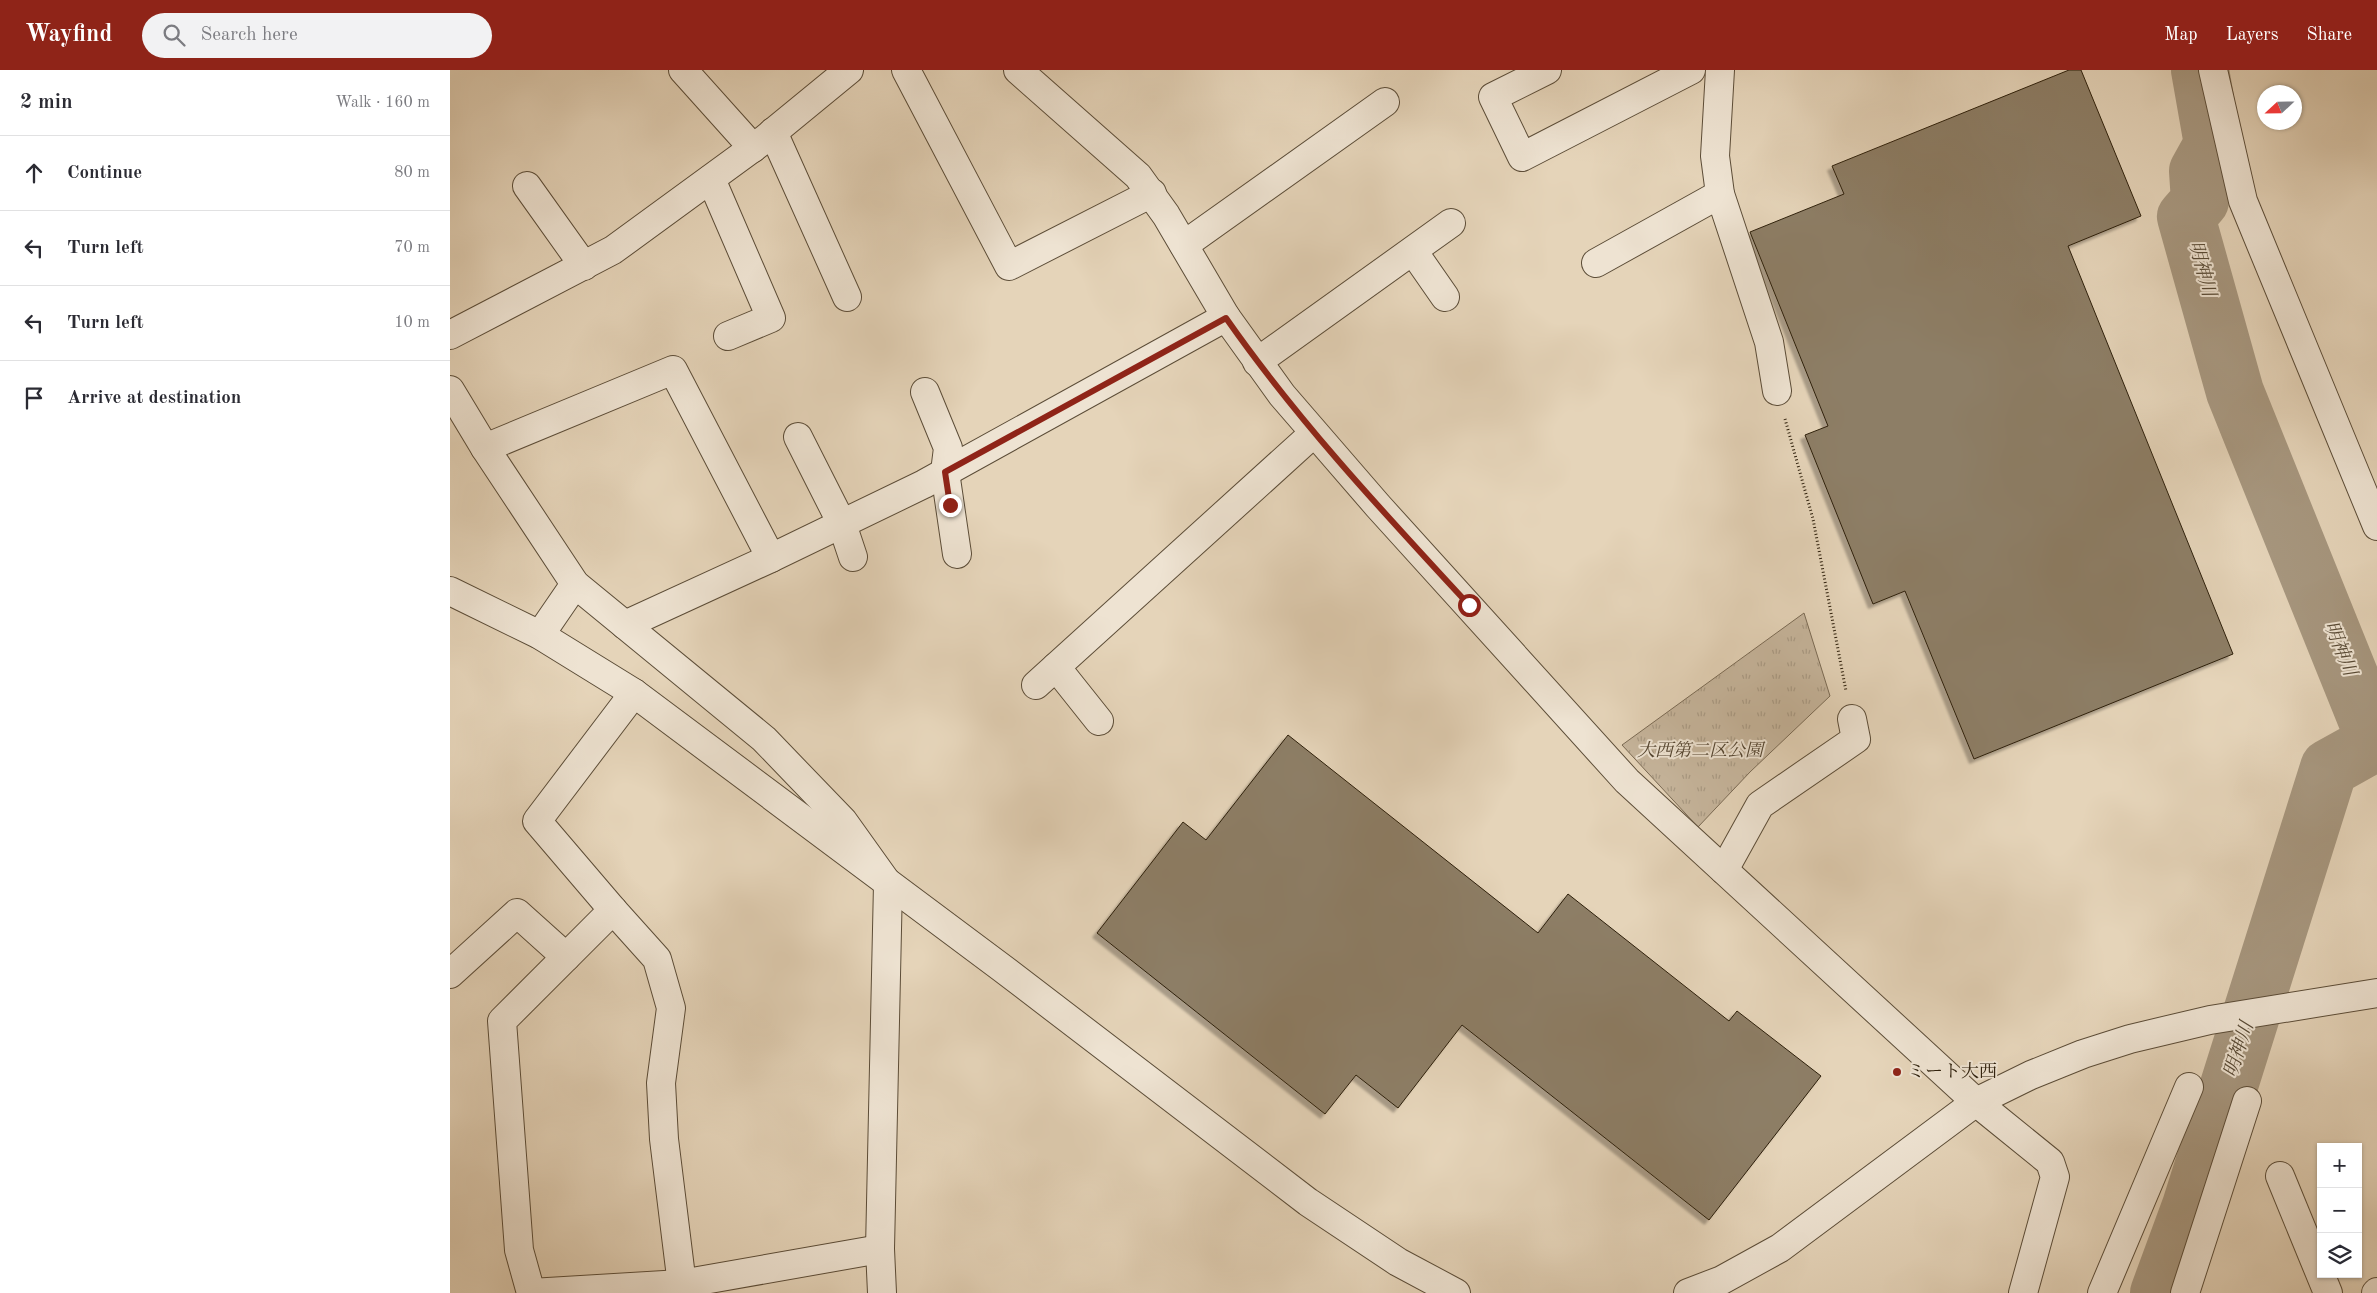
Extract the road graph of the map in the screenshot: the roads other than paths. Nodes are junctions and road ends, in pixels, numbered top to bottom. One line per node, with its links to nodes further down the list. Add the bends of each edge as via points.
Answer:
1 (683, 70): 10 (street)
2 (849, 70): 10 (street)
3 (906, 70): 13 (street, via 1009,266)
4 (1018, 70): 13 (street, via 1099,139)
5 (1547, 70): 6 (street, via 1493,97 1522,157)
6 (1691, 70)
7 (1720, 70): 14 (street, via 1715,156)
8 (2213, 70): 34 (street, via 2243,201)
9 (1386, 102): 16 (street)
10 (763, 140): 11 (street); 20 (street)
11 (711, 179): 19 (street, via 614,250); 24 (street, via 771,318)
12 (527, 186): 19 (street)
13 (1152, 193): 16 (street)
14 (1720, 194): 18 (street); 27 (street, via 1769,342)
15 (1451, 223): 17 (street)
16 (1184, 245): 22 (street)
17 (1413, 251): 21 (street); 25 (street)
18 (1596, 263)
19 (584, 266): 23 (street)
20 (847, 297)
21 (1445, 298)
22 (1226, 318): 25 (street); 32 (street)
23 (450, 335)
24 (728, 336)
25 (1257, 362): 29 (street)
26 (450, 390): 31 (street)
27 (1777, 391)
28 (925, 392): 32 (street, via 948,448)
29 (1314, 433): 44 (street, via 1046,676); 45 (street, via 1627,781)
30 (798, 437): 33 (street)
31 (485, 448): 37 (street, via 674,370); 38 (street)
32 (945, 472): 33 (street); 35 (street)
33 (842, 524): 36 (street); 37 (street)
34 (2377, 526)
35 (957, 554)
36 (853, 557)
37 (771, 558): 40 (street)
38 (575, 584): 40 (street); 41 (street)
39 (450, 591): 41 (street)
40 (625, 625): 46 (street, via 764,738 843,821)
41 (540, 635): 42 (street)
42 (634, 693): 46 (street); 47 (street, via 537,821)
43 (1852, 719): 45 (street, via 1856,739 1760,805)
44 (1099, 721)
45 (1724, 870): 53 (street)
46 (888, 884): 55 (street); 59 (street, via 1308,1202 1398,1262)
47 (613, 910): 48 (street); 56 (street, via 657,959 671,1008 661,1082 664,1139)
48 (566, 957): 49 (street, via 517,913); 57 (street, via 502,1020 519,1250)
49 (450, 974)
50 (2377, 993): 53 (street, via 2210,1020 2130,1039 2031,1075)
51 (2189, 1087): 62 (street)
52 (2247, 1101): 63 (street)
53 (1976, 1102): 60 (street, via 1780,1248 1722,1280); 61 (street, via 2050,1162 2055,1177)
54 (2280, 1176): 64 (street)
55 (880, 1249): 56 (street); 58 (street)
56 (682, 1289): 57 (street)
57 (531, 1293)
58 (882, 1293)
59 (1456, 1293)
60 (1688, 1293)
61 (2023, 1293)
62 (2102, 1293)
63 (2185, 1293)
64 (2328, 1293)

